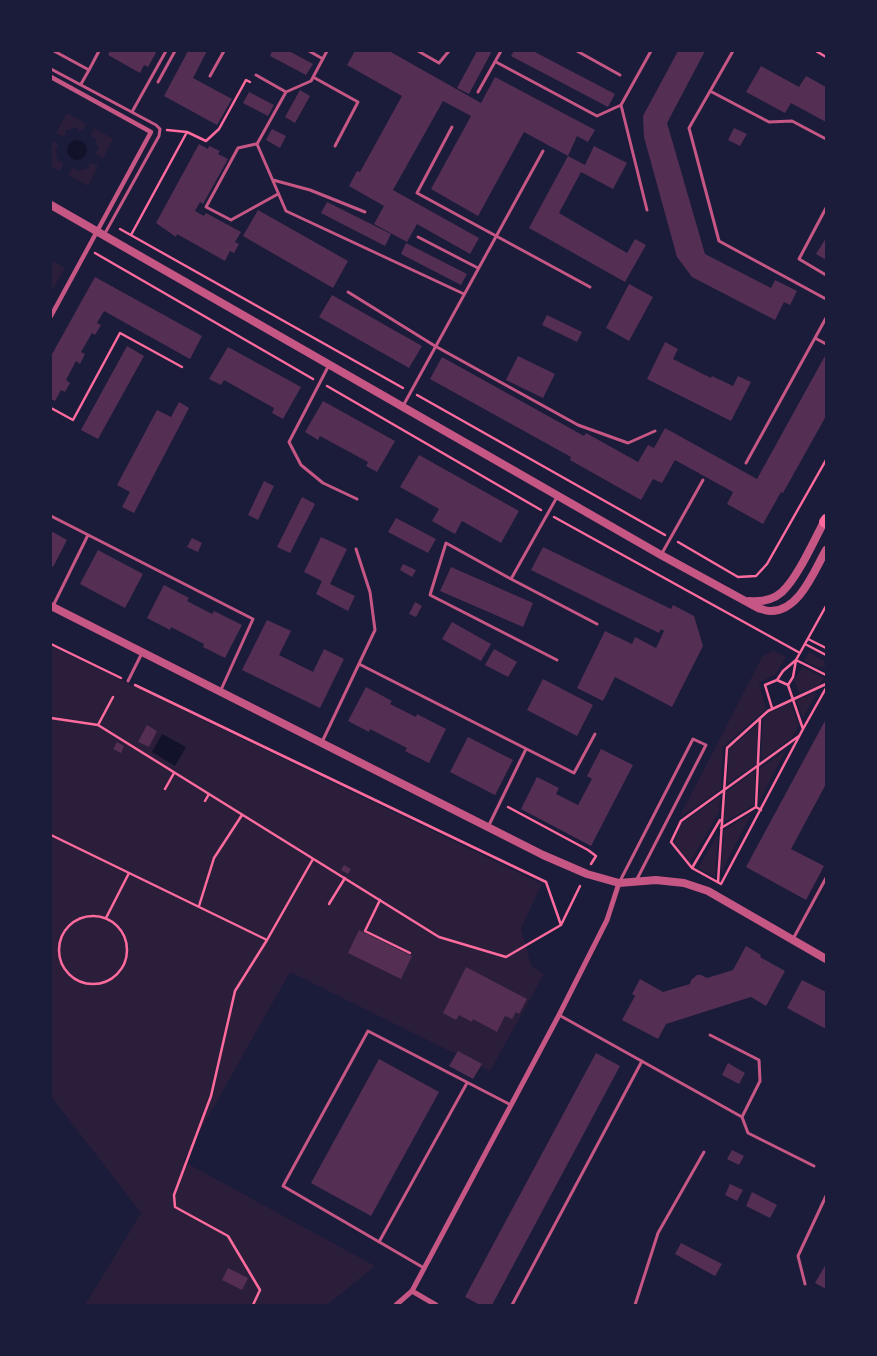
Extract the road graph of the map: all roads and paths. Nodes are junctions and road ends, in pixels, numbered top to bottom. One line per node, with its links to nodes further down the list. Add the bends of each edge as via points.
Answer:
1 (54, 51): 19 (lane)
2 (99, 51): 19 (lane)
3 (166, 51): 32 (lane)
4 (175, 51): 25 (lane)
5 (224, 51): 22 (lane)
6 (309, 51): 16 (lane)
7 (326, 51): 16 (lane)
8 (418, 51): 9 (lane, via 439,63)
9 (449, 51)
10 (501, 51): 17 (lane)
11 (577, 51): 21 (lane)
12 (651, 51): 31 (lane)
13 (733, 51): 28 (lane)
14 (816, 51): 15 (path)
15 (826, 57)
16 (323, 59): 24 (lane)
17 (496, 62): 30 (lane); 31 (lane, via 597,116)
18 (51, 69): 26 (lane)
19 (89, 70): 26 (lane)
20 (256, 75): 29 (lane)
21 (620, 75)
22 (210, 76)
23 (51, 77): 47 (street, via 152,132)
24 (313, 77): 29 (lane, via 311,81); 38 (lane, via 358,102)
25 (158, 82)
26 (81, 84): 32 (lane)
27 (253, 84): 35 (path, via 246,80 219,129 206,142)
28 (710, 91): 36 (lane, via 769,122 792,121); 59 (lane, via 689,128 719,240)
29 (286, 92): 37 (lane)
30 (478, 92)
31 (621, 105): 44 (lane)
32 (132, 112): 34 (lane)
33 (452, 127): 49 (lane, via 417,193)
34 (160, 130): 35 (path); 47 (lane)
35 (187, 132): 48 (path)
36 (826, 138)
37 (256, 144): 40 (lane); 41 (lane, via 238,148 206,208 231,220)
38 (335, 146)
39 (543, 151): 49 (lane)
40 (272, 180): 41 (lane); 45 (lane, via 310,190)
41 (278, 194): 58 (lane, via 286,211)
42 (51, 205): 47 (street)
43 (826, 208): 55 (lane, via 799,259)
44 (647, 210)
45 (365, 212)
46 (120, 229): 48 (path)
47 (100, 234): 51 (street); 65 (street)
48 (131, 235): 68 (path)
49 (496, 235): 54 (lane); 56 (lane)
50 (418, 237): 54 (lane)
51 (87, 249): 53 (path); 60 (street)
52 (118, 260): 53 (path)
53 (115, 265): 67 (path)
54 (478, 268): 58 (lane)
55 (826, 275)
56 (590, 287)
57 (348, 292): 64 (lane)
58 (464, 294): 64 (lane)
59 (826, 299)
60 (51, 316)
61 (826, 318): 62 (lane)
62 (815, 338): 63 (lane); 73 (lane)
63 (826, 344)
64 (435, 346): 68 (lane); 71 (lane, via 578,425 628,443)
65 (329, 365): 67 (lane); 69 (street)
66 (182, 367): 70 (path, via 120,333 73,420)
67 (320, 382): 76 (lane, via 289,442 301,465 323,483); 77 (path)
68 (410, 392): 69 (lane); 81 (path)
69 (402, 407): 75 (street)
70 (51, 408)
71 (655, 431)
72 (826, 460): 81 (path, via 756,576 738,577)
73 (746, 464)
74 (703, 480): 81 (lane)
75 (557, 496): 77 (lane); 84 (street)
76 (357, 499)
77 (547, 513): 85 (lane); 95 (path)
78 (51, 516): 80 (lane)
79 (825, 521): 86 (street, via 792,580 781,593 759,602)
80 (88, 535): 87 (lane); 105 (lane, via 253,619)
81 (671, 538): 84 (lane)
82 (356, 549): 99 (lane, via 370,592 374,630)
83 (826, 550): 86 (street, via 798,598 788,605 770,611)
84 (661, 555): 86 (street)
85 (511, 579): 89 (lane); 97 (lane, via 446,543 430,595)
86 (745, 601)
87 (52, 606): 94 (street)
88 (826, 606): 90 (path)
89 (597, 624)
90 (808, 638): 92 (path); 93 (path)
91 (51, 644): 102 (path)
92 (805, 644): 95 (path); 96 (path)
93 (826, 648)
94 (142, 652): 102 (lane); 105 (street)
95 (800, 653): 98 (path)
96 (826, 655)
97 (557, 660)
98 (796, 660): 100 (path); 101 (path); 103 (path)
99 (359, 664): 115 (lane); 116 (lane)
100 (826, 676)
101 (778, 680): 103 (path); 108 (path, via 766,685)
102 (128, 681): 145 (path, via 546,882)
103 (788, 685): 107 (path)
104 (826, 686): 107 (path); 112 (path)
105 (220, 692): 115 (street)
106 (113, 697): 111 (path)
107 (793, 700): 108 (path); 112 (path)
108 (772, 708): 110 (path)
109 (51, 718): 111 (path)
110 (760, 718): 117 (path); 120 (path, via 727,748)
111 (98, 725): 118 (path)
112 (803, 729): 114 (path)
113 (595, 734): 116 (lane, via 574,774)
114 (799, 736): 117 (path); 125 (path)
115 (322, 743): 128 (street)
116 (526, 750): 123 (lane)
117 (758, 766): 120 (path); 124 (path)
118 (174, 773): 119 (path); 121 (path)
119 (165, 788)
120 (724, 790): 127 (path); 133 (path, via 680,821 671,842)
121 (209, 794): 122 (path); 126 (path)
122 (205, 801)
123 (500, 803): 128 (lane); 132 (path, via 588,850 596,856)
124 (756, 807): 125 (path); 129 (path)
125 (761, 810): 138 (path, via 721,884)
126 (242, 815): 131 (path); 143 (path, via 214,858)
127 (722, 818): 129 (path); 133 (path)
128 (488, 827): 139 (street, via 587,874)
129 (721, 828): 138 (path)
130 (51, 835): 134 (path)
131 (313, 859): 135 (path); 146 (path)
132 (591, 864)
133 (692, 868): 138 (path)
134 (129, 873): 143 (path); 144 (path)
135 (344, 878): 141 (path); 142 (path)
136 (826, 878): 147 (lane)
137 (636, 882): 139 (street); 139 (lane, via 706,745 694,739); 147 (street, via 684,883 708,891)
138 (718, 882)
139 (619, 883): 150 (street, via 607,920)
140 (580, 886): 145 (path)
141 (380, 900): 145 (path, via 439,937 506,956); 148 (path, via 365,931)
142 (328, 904)
143 (199, 906): 146 (path)
144 (106, 918): 144 (path, via 117,926 126,940 124,965 106,982 81,982 73,978 63,964 61,939 78,920 94,916)
145 (561, 925)
146 (267, 940): 163 (path, via 235,991 211,1096 174,1195 176,1207 228,1236 260,1290)
147 (792, 942): 149 (street)
148 (410, 954)
149 (826, 960)
150 (559, 1015): 152 (lane); 154 (street)
151 (710, 1035): 155 (lane, via 759,1060 760,1082)
152 (642, 1062): 155 (lane); 166 (lane)
153 (467, 1083): 154 (lane); 159 (lane); 159 (lane, via 368,1031 283,1186)
154 (511, 1105): 160 (street)
155 (742, 1117): 157 (lane, via 748,1133)
156 (704, 1152): 167 (lane, via 658,1233)
157 (814, 1166)
158 (826, 1196): 161 (lane, via 798,1256)
159 (379, 1242): 160 (lane)
160 (424, 1268): 162 (street)
161 (805, 1284)
162 (412, 1291): 164 (street); 165 (street)
163 (253, 1305)
164 (396, 1305)
165 (436, 1305)
166 (512, 1305)
167 (635, 1305)

